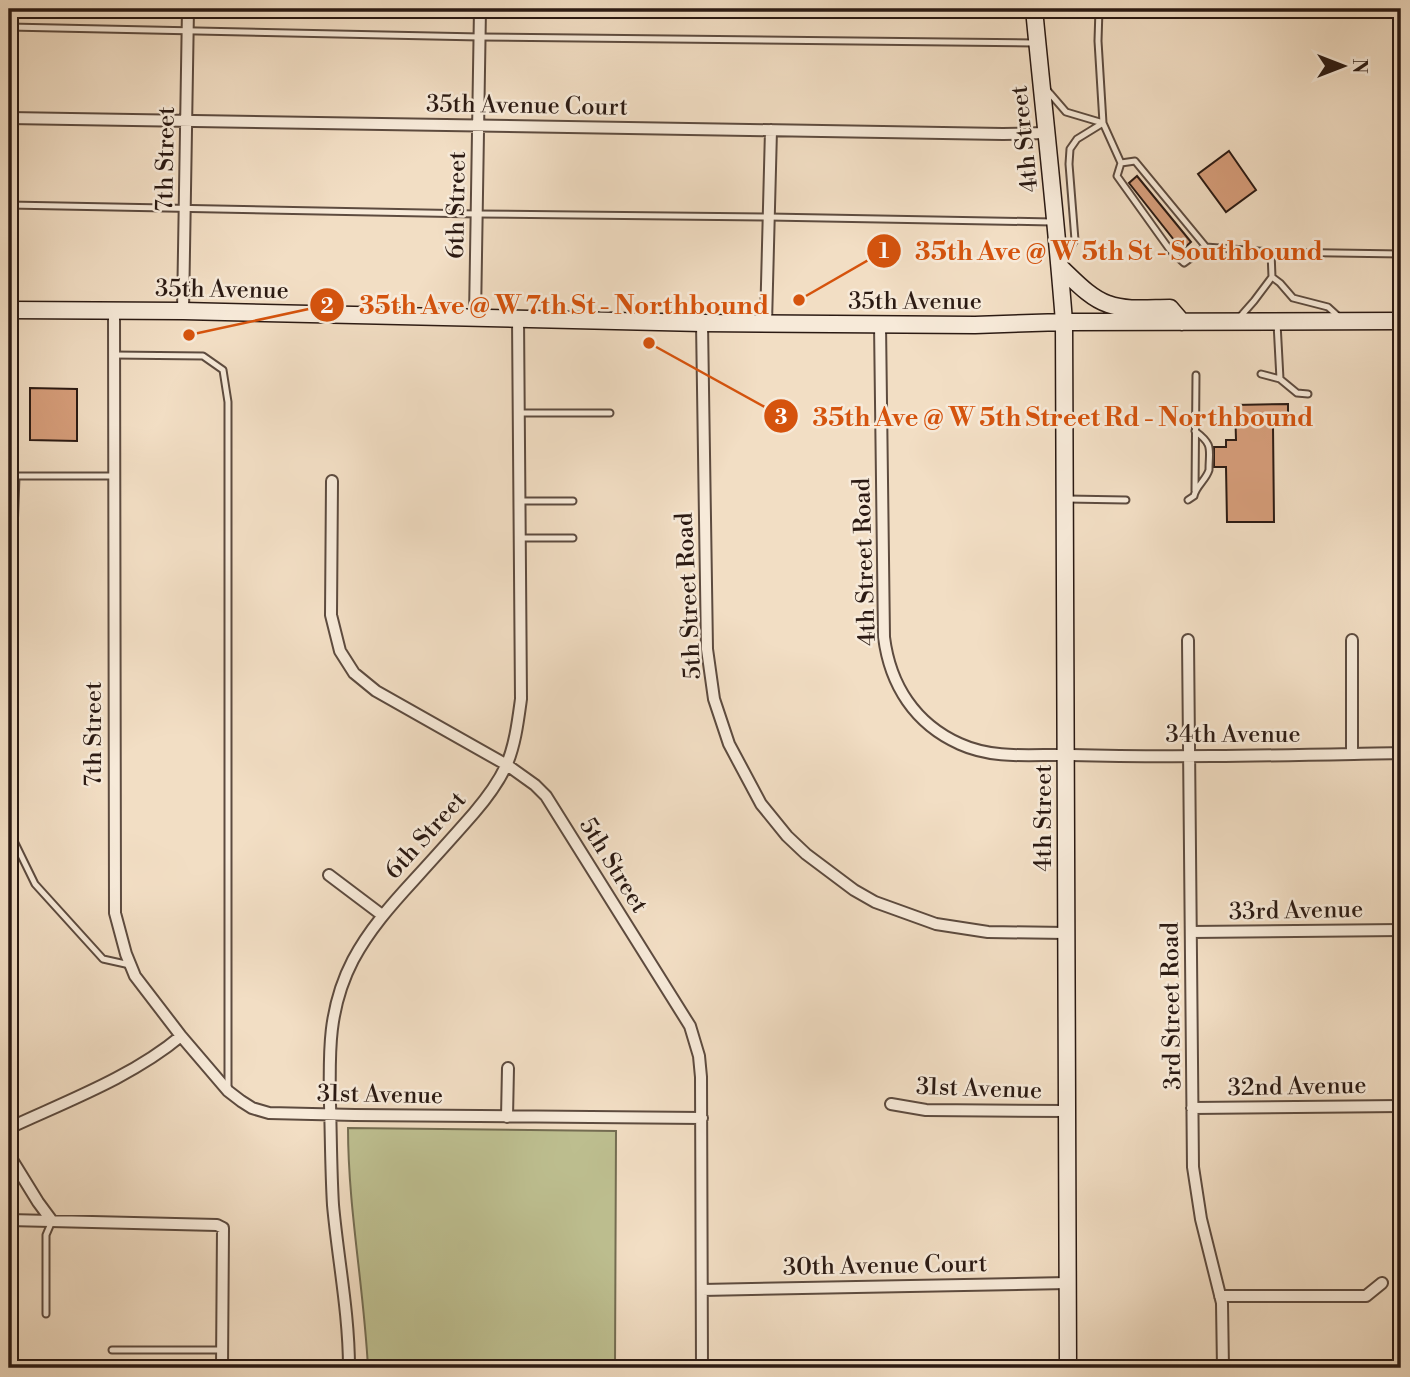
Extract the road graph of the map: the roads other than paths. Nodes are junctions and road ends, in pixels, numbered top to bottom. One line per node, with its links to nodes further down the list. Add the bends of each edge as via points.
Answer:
1 (188, 9): 6 (street, 7th Street)
2 (480, 9): 7 (street, 6th Street)
3 (1034, 9): 8 (main road, 4th Street)
4 (1099, 9): 12 (lane)
5 (9, 27): 6 (lane)
6 (188, 31): 7 (lane); 11 (street, 7th Street)
7 (480, 37): 8 (lane); 13 (street, 6th Street)
8 (1038, 43): 9 (main road, 4th Street)
9 (1041, 84): 12 (lane, via 1066,112); 15 (main road, 4th Street)
10 (9, 118): 11 (street, 35th Avenue Court)
11 (187, 122): 13 (street, 35th Avenue Court); 23 (street, 7th Street)
12 (1103, 123): 16 (lane); 41 (lane, via 1077,139 1070,149 1075,240)
13 (478, 125): 14 (street, 35th Avenue Court); 25 (street, 6th Street)
14 (771, 130): 15 (street, 35th Avenue Court); 26 (street)
15 (1046, 133): 29 (main road, 4th Street)
16 (1121, 163): 17 (lane, via 1135,161); 30 (lane, via 1117,176 1143,206)
17 (1151, 181): 18 (lane); 19 (lane)
18 (1146, 186)
19 (1161, 193): 20 (lane); 22 (lane)
20 (1155, 198)
21 (9, 205): 23 (lane)
22 (1172, 206): 24 (lane); 28 (lane)
23 (186, 207): 25 (lane); 45 (street, 7th Street)
24 (1166, 211)
25 (477, 214): 26 (lane); 46 (street, 6th Street)
26 (769, 216): 29 (lane); 55 (street)
27 (1156, 217): 30 (lane)
28 (1183, 219): 31 (lane); 33 (lane)
29 (1056, 222): 41 (main road, 4th Street)
30 (1150, 222): 34 (lane)
31 (1176, 224)
32 (1167, 232): 34 (lane)
33 (1195, 232): 35 (lane); 37 (lane)
34 (1161, 237): 38 (lane)
35 (1187, 237)
36 (1178, 244): 38 (lane)
37 (1206, 247): 38 (lane, via 1184,263); 39 (lane)
38 (1170, 250)
39 (1271, 252): 40 (lane); 42 (lane)
40 (1401, 254)
41 (1060, 266): 50 (main road, 4th Street); 51 (main road, via 1105,303 1170,308)
42 (1272, 277): 48 (lane, via 1293,298 1328,307); 52 (lane)
43 (9, 310): 44 (main road, 35th Avenue)
44 (114, 311): 45 (main road, 35th Avenue); 57 (street, 7th Street)
45 (184, 311): 46 (main road, 35th Avenue)
46 (475, 317): 47 (main road, 35th Avenue)
47 (518, 318): 54 (main road, 35th Avenue); 63 (street, 6th Street)
48 (1344, 321): 49 (main road, 35th Avenue); 53 (main road, 35th Avenue)
49 (1401, 321)
50 (1064, 322): 51 (main road, 35th Avenue); 56 (main road, 35th Avenue); 68 (main road, 4th Street)
51 (1182, 322): 52 (main road, 35th Avenue)
52 (1235, 322): 53 (main road, 35th Avenue)
53 (1277, 322): 60 (lane)
54 (702, 323): 55 (main road, 35th Avenue); 88 (street, 5th Street Road, via 707,649 729,744 761,804 806,854 876,902 936,924 988,932)
55 (766, 323): 56 (main road, 35th Avenue)
56 (880, 324): 80 (street, 4th Street Road, via 884,637 894,678 918,716 963,746 1003,755)
57 (114, 355): 65 (street, 7th Street); 92 (lane, via 203,356 223,370 228,402)
58 (1261, 374): 60 (lane)
59 (1196, 375): 64 (lane)
60 (1280, 379): 61 (lane, via 1297,393)
61 (1308, 394)
62 (610, 412): 63 (lane)
63 (520, 413): 71 (street, 6th Street)
64 (1195, 431): 67 (lane); 67 (lane, via 1209,444 1208,474)
65 (114, 476): 77 (lane, via 16,476); 89 (street, 7th Street, via 115,913)
66 (332, 481): 82 (street, 5th Street, via 331,615 340,651 355,674 376,691)
67 (1195, 491): 70 (lane)
68 (1065, 499): 69 (lane); 80 (main road, 4th Street)
69 (1126, 500)
70 (1188, 500)
71 (520, 501): 72 (lane); 73 (street, 6th Street)
72 (573, 501)
73 (521, 538): 74 (lane); 82 (street, 6th Street, via 521,699)
74 (573, 538)
75 (1188, 640): 81 (street, 3rd Street Road)
76 (1352, 640): 79 (street)
77 (9, 671)
78 (1401, 753): 79 (street, 34th Avenue)
79 (1352, 754): 81 (street, 34th Avenue)
80 (1066, 755): 81 (street, 34th Avenue); 88 (main road, 4th Street)
81 (1189, 755): 87 (street, 3rd Street Road)
82 (506, 765): 85 (street, 6th Street, via 474,813); 100 (street, 5th Street, via 545,796 690,1026 699,1056)
83 (9, 815): 89 (lane, via 13,839 35,884 103,959)
84 (329, 875): 85 (street)
85 (382, 915): 98 (street, 6th Street, via 351,962 331,1023)
86 (1401, 930): 87 (street, 33rd Avenue)
87 (1191, 932): 96 (street, 3rd Street Road)
88 (1066, 933): 97 (main road, 4th Street)
89 (131, 965): 90 (street, 7th Street)
90 (181, 1036): 92 (street, 7th Street); 101 (street, via 134,1069)
91 (508, 1068): 99 (street)
92 (228, 1091): 95 (street, 7th Street)
93 (891, 1104): 97 (street, 31st Avenue, via 926,1110)
94 (1401, 1106): 96 (street, 32nd Avenue)
95 (252, 1108): 98 (street, 31st Avenue)
96 (1192, 1108): 108 (street, 3rd Street Road, via 1200,1219)
97 (1067, 1111): 105 (main road, 4th Street)
98 (331, 1115): 99 (street, 31st Avenue); 113 (street, 6th Street, via 333,1207)
99 (508, 1117): 100 (street, 31st Avenue)
100 (702, 1118): 107 (street, 5th Street)
101 (9, 1128)
102 (9, 1155): 104 (street)
103 (9, 1220): 104 (street)
104 (52, 1221): 109 (lane, via 47,1235); 111 (street, via 223,1228)
105 (1068, 1283): 107 (street, 30th Avenue Court); 115 (main road, 4th Street)
106 (1382, 1283): 108 (street, via 1366,1296)
107 (702, 1290): 114 (street, 5th Street)
108 (1220, 1296): 116 (street, 3rd Street Road)
109 (46, 1314)
110 (112, 1350): 111 (lane)
111 (222, 1350): 112 (street)
112 (222, 1368)
113 (349, 1368)
114 (702, 1368)
115 (1068, 1368)
116 (1223, 1368)

